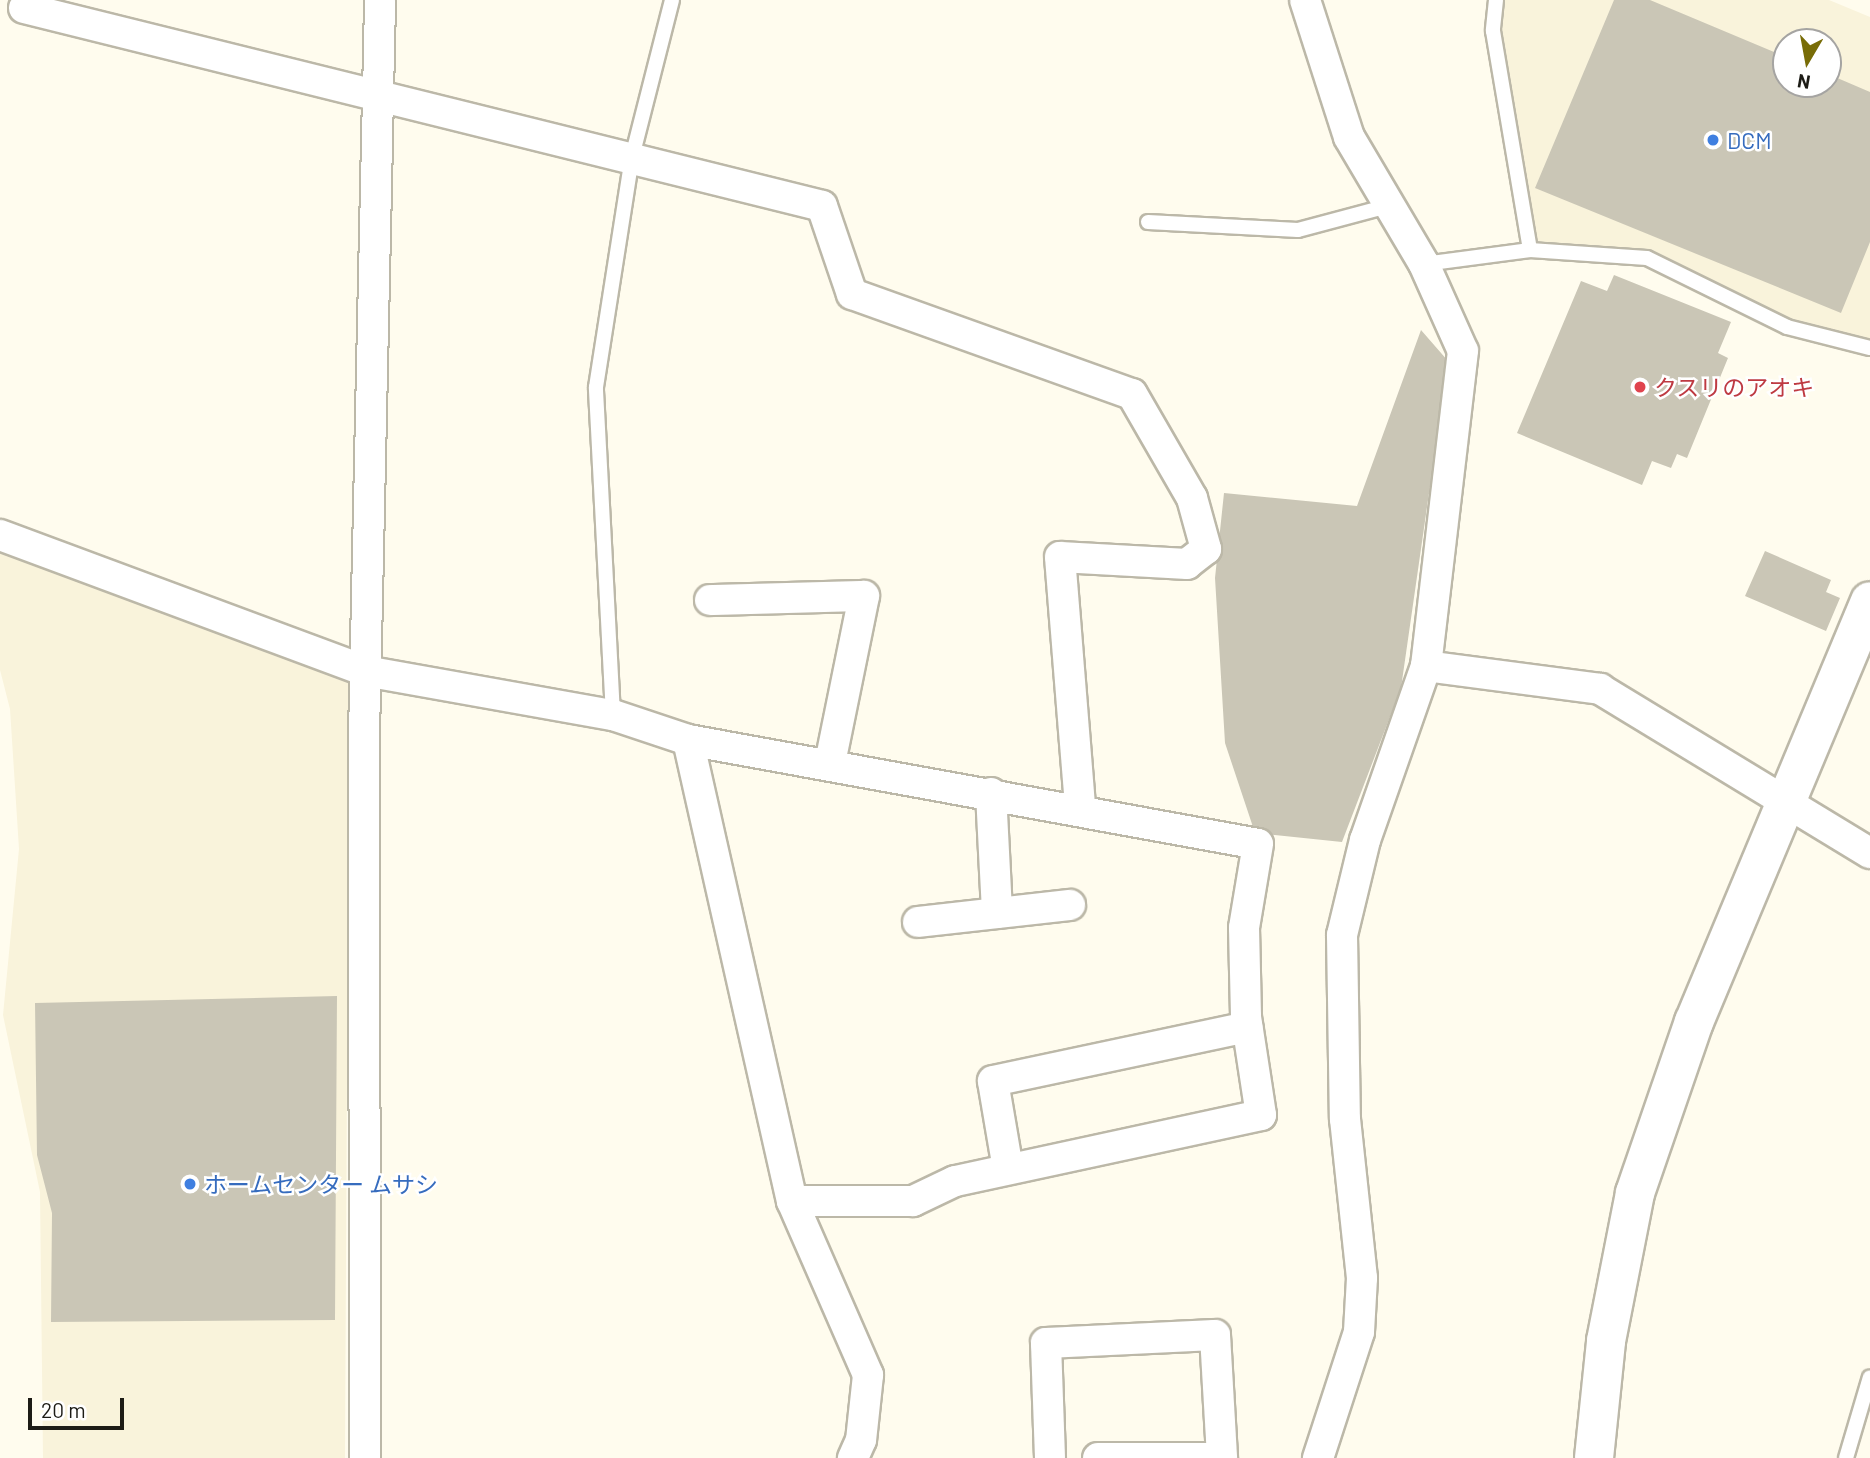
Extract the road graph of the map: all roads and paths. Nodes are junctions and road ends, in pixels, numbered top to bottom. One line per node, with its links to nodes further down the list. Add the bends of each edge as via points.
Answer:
1 (380, 0): 6 (street)
2 (673, 0): 7 (lane)
3 (1305, 0): 8 (street, via 1349,137)
4 (1496, 0): 10 (lane, via 1493,31)
5 (24, 8): 6 (street)
6 (377, 97): 7 (street); 17 (street)
7 (632, 157): 18 (lane, via 596,387); 23 (street, via 822,206 852,294 1132,394 1192,498 1206,549 1187,564 1059,557)
8 (1392, 205): 9 (lane, via 1298,230); 11 (street)
9 (1148, 222)
10 (1530, 250): 11 (lane); 12 (lane, via 1647,258 1787,327)
11 (1424, 264): 16 (street, via 1463,351)
12 (1870, 348)
13 (0, 535): 17 (street)
14 (710, 600): 20 (street, via 864,596)
15 (1870, 601): 22 (street)
16 (1426, 666): 22 (street, via 1600,689); 37 (street, via 1365,840 1342,936 1345,1119 1362,1278 1359,1332)
17 (365, 671): 18 (street); 32 (street)
18 (613, 715): 19 (street)
19 (688, 740): 20 (street); 30 (street)
20 (830, 763): 21 (street)
21 (991, 793): 23 (street); 26 (street)
22 (1787, 804): 24 (street); 38 (street, via 1694,1022 1635,1193 1606,1341)
23 (1080, 808): 28 (street, via 1258,844 1244,928)
24 (1870, 853)
25 (1070, 905): 26 (street)
26 (997, 913): 27 (street)
27 (918, 922)
28 (1247, 1027): 29 (street, via 1261,1115); 29 (street, via 993,1081)
29 (1008, 1169): 30 (street, via 955,1181 912,1200)
30 (792, 1201): 33 (street, via 868,1375 861,1440)
31 (1870, 1377): 39 (lane)
32 (365, 1458)
33 (853, 1458)
34 (1050, 1458): 36 (street, via 1046,1343 1215,1335)
35 (1098, 1458): 36 (street)
36 (1221, 1458)
37 (1318, 1458)
38 (1594, 1458)
39 (1846, 1458)

